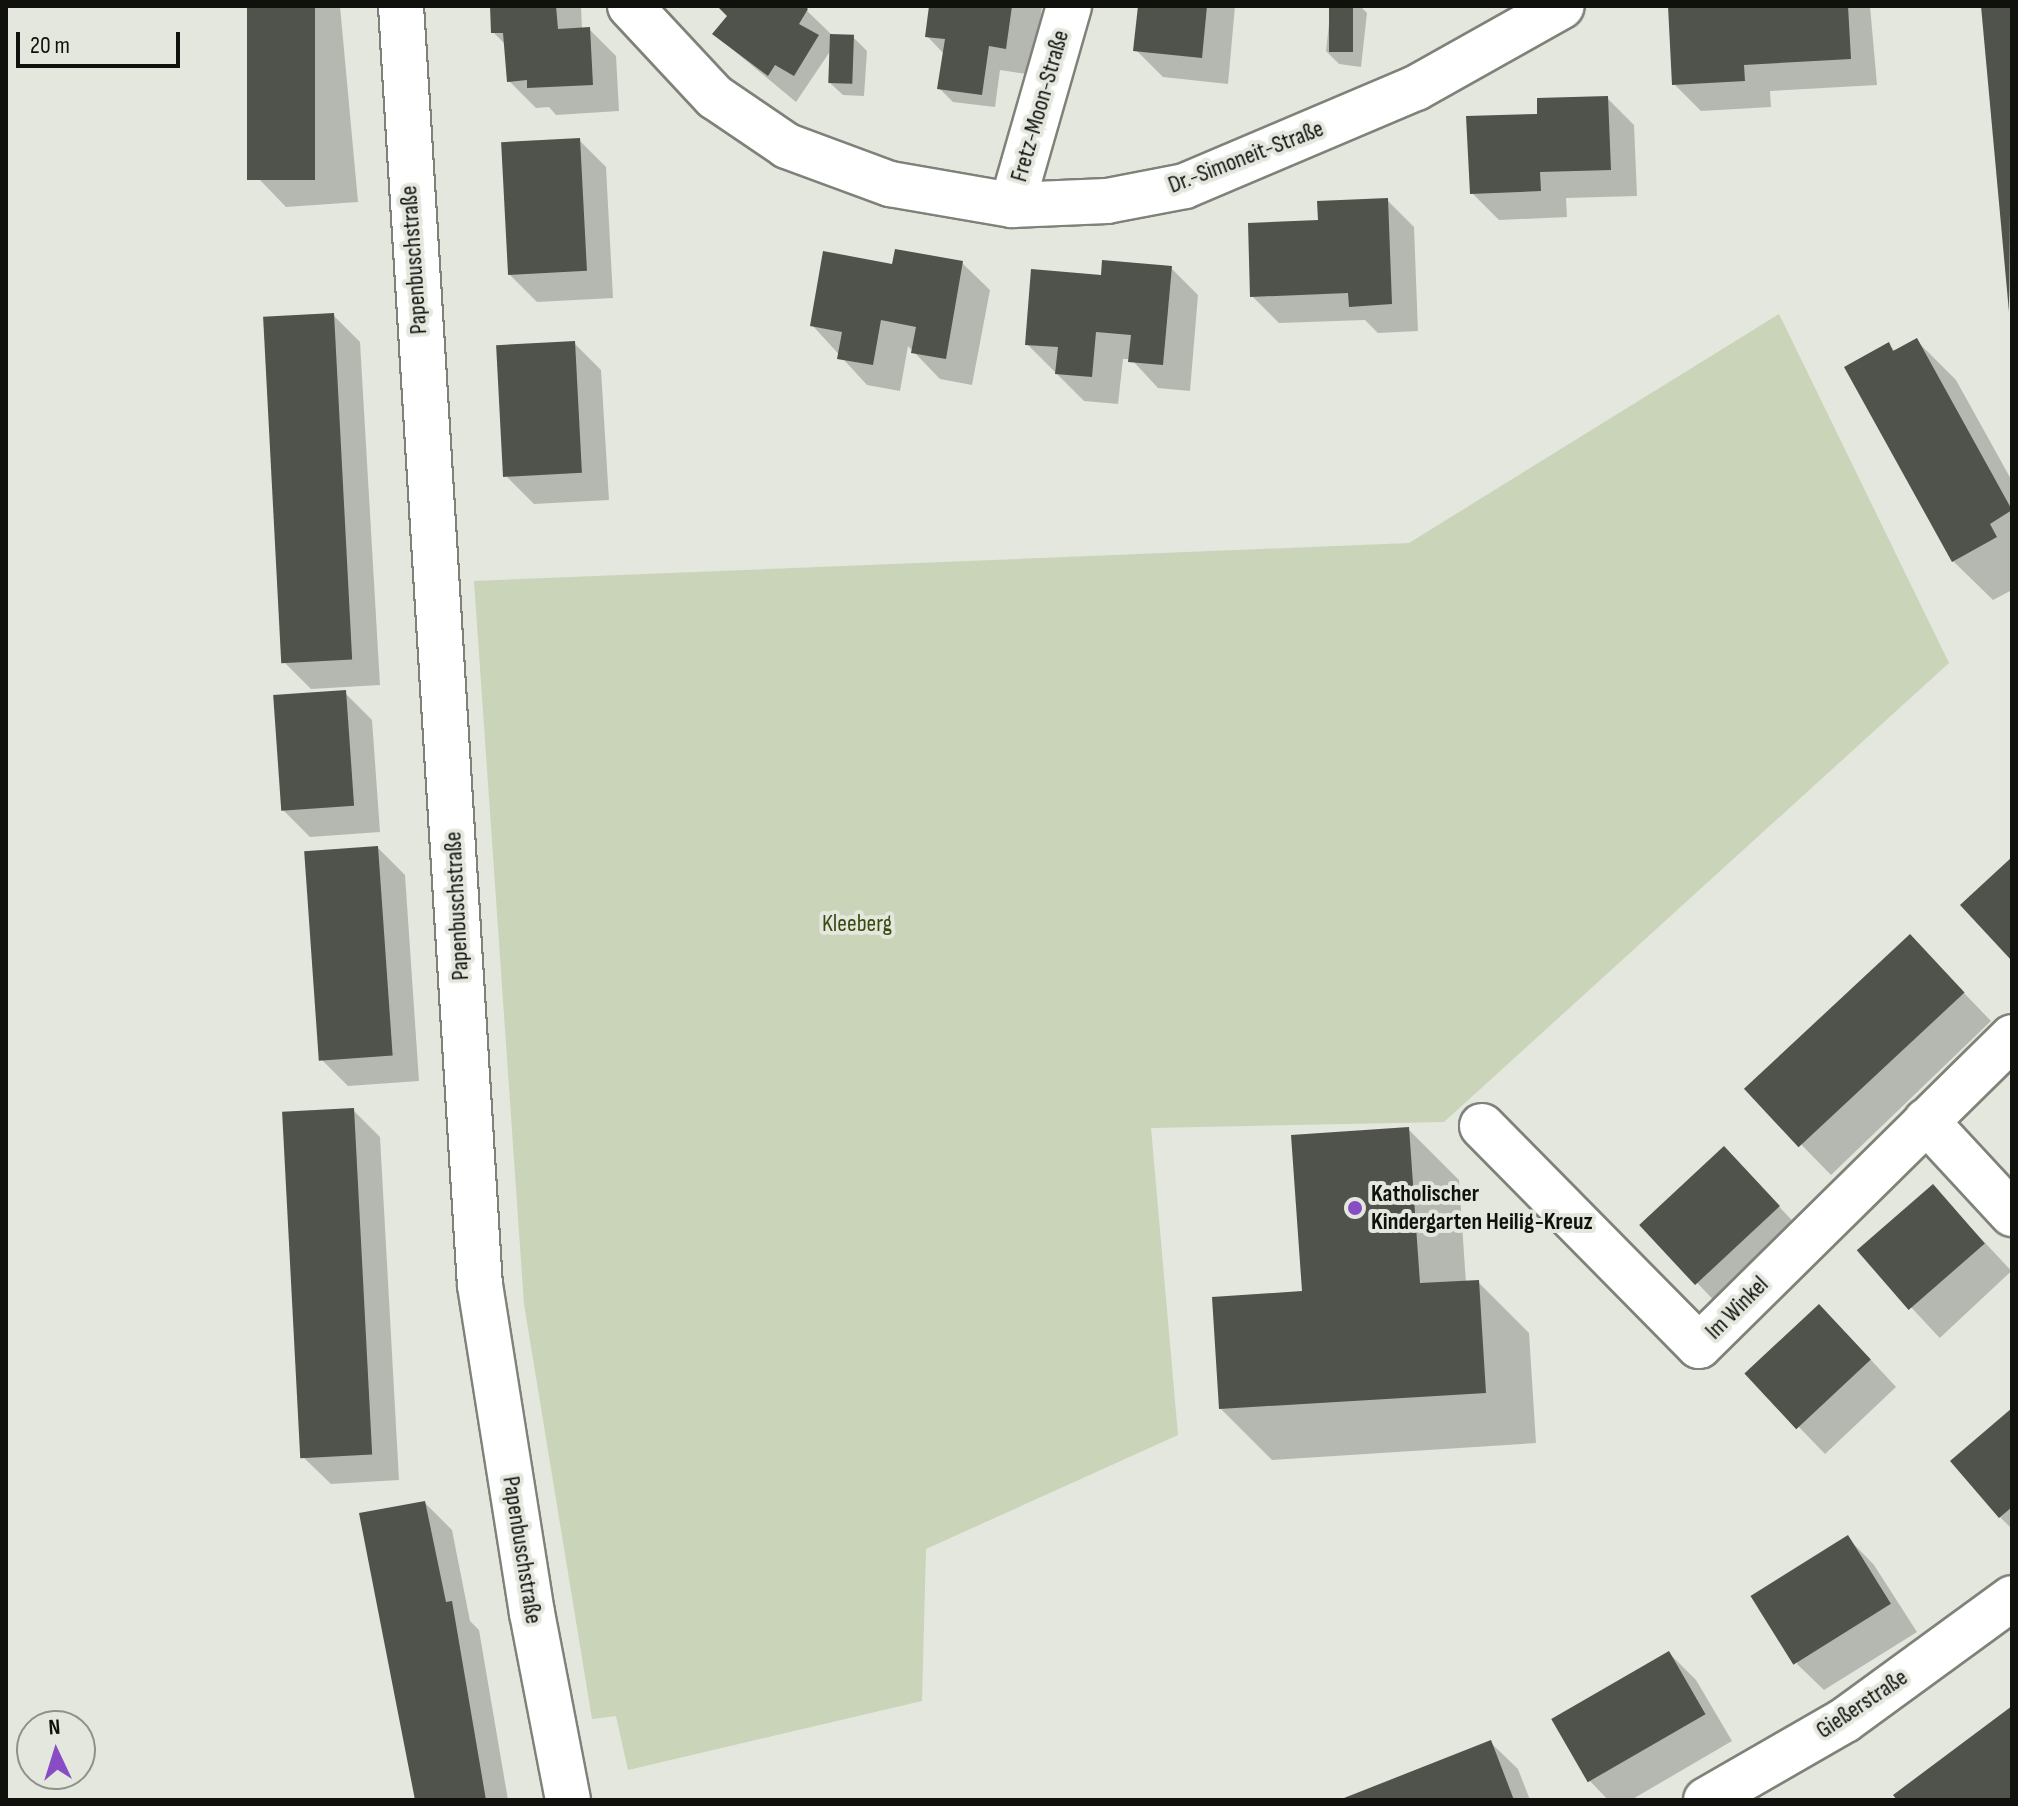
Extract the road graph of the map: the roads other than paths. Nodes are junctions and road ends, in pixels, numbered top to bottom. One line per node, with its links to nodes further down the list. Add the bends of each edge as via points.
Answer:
1 (401, 6): 11 (street, Papenbuschstraße, via 480,1285)
2 (630, 6): 5 (street, Dr.-Simoneit-Straße, via 715,97 787,146 890,184)
3 (1069, 6): 5 (street, Fretz-Moon-Straße)
4 (1562, 6): 5 (street, Dr.-Simoneit-Straße, via 1416,88 1185,186 1107,201)
5 (1012, 205)
6 (2012, 1037): 7 (street, Im Winkel)
7 (1926, 1121): 8 (street, Im Winkel, via 1699,1346); 9 (street)
8 (1482, 1126)
9 (2012, 1214)
10 (2012, 1598): 12 (street, Gießerstraße, via 1845,1720)
11 (568, 1800)
12 (1706, 1800)

